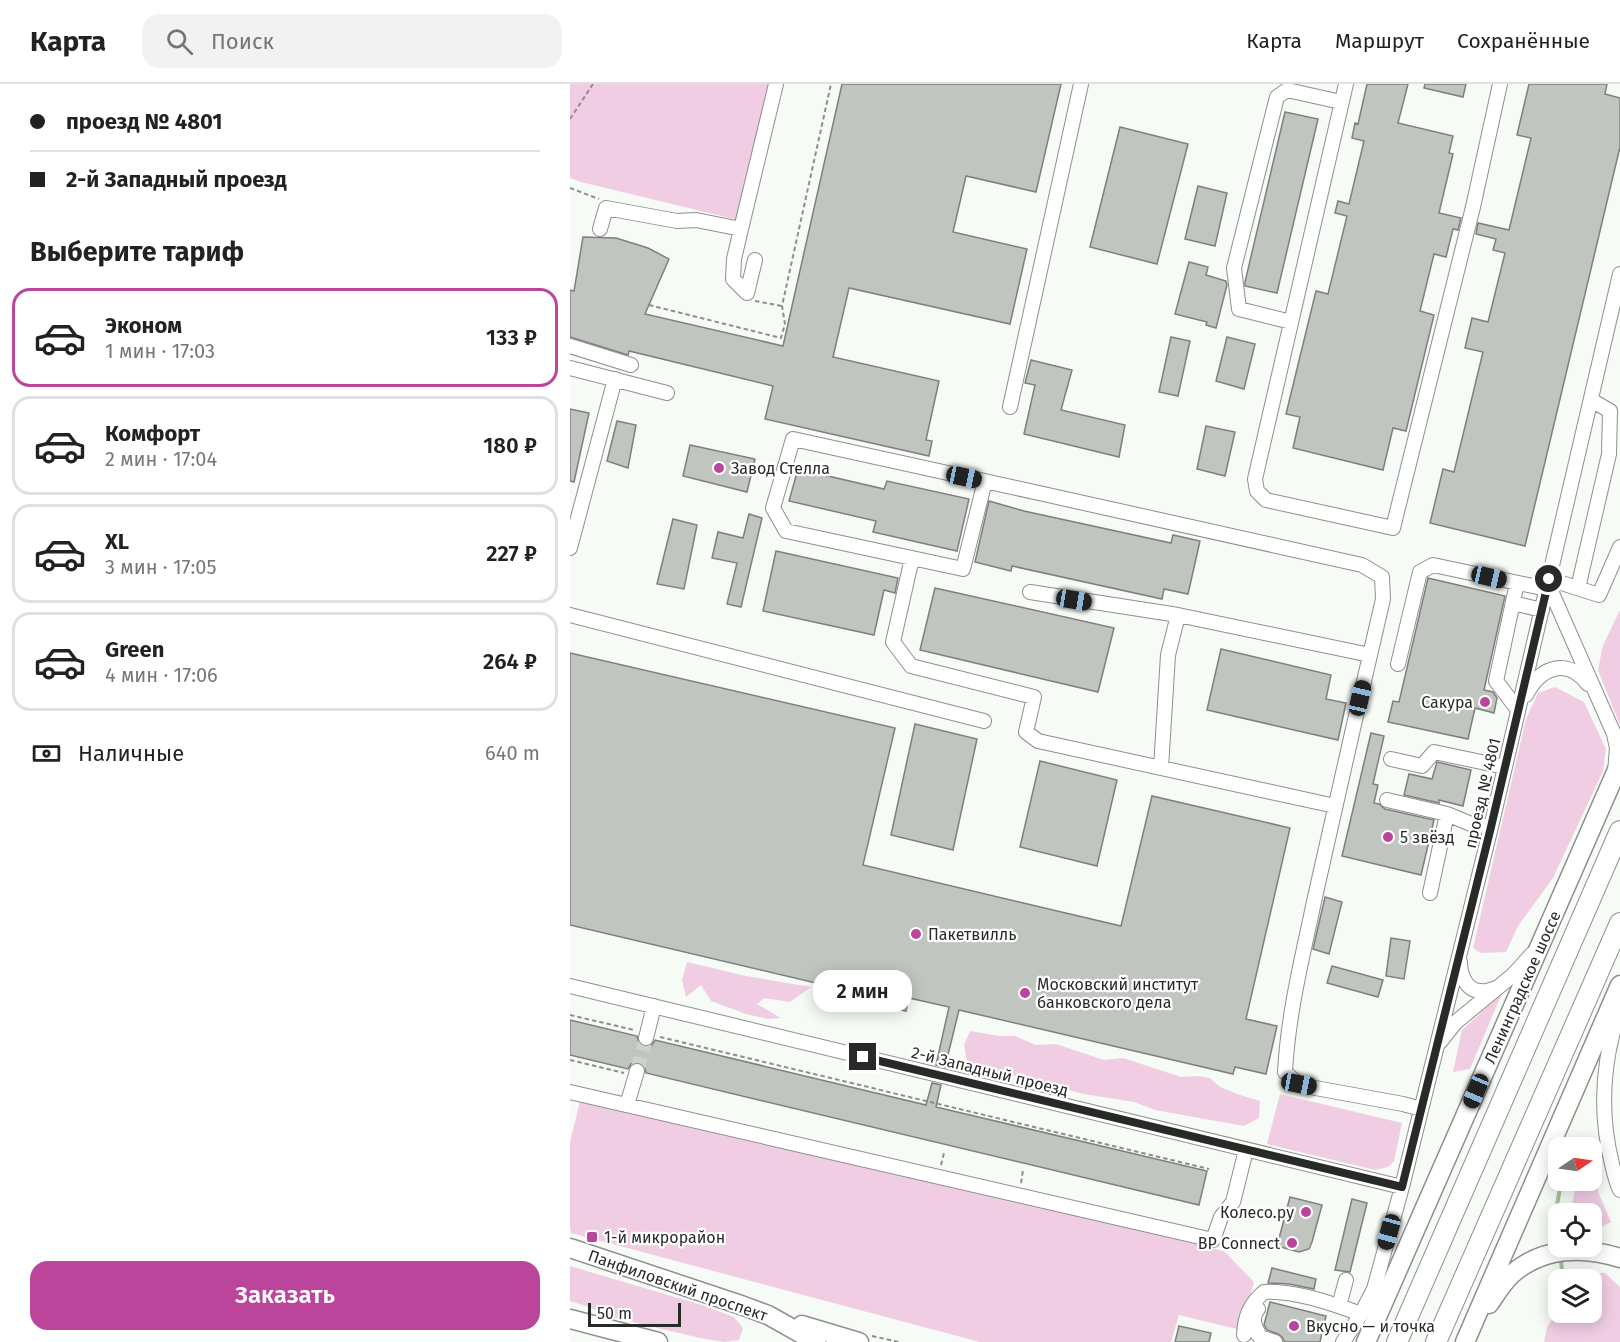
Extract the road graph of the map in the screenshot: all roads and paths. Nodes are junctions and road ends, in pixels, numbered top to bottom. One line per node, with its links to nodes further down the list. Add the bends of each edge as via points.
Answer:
1 (593, 84): 8 (path)
2 (776, 84): 12 (street)
3 (831, 84): 17 (path)
4 (1082, 84): 26 (street)
5 (1346, 84): 7 (street)
6 (1500, 84): 18 (street, via 1393,528 1266,500 1257,491 1255,479)
7 (1341, 102): 18 (street); 18 (street, via 1287,90 1277,98 1234,268 1239,309)
8 (570, 119)
9 (570, 188): 10 (path)
10 (599, 199)
11 (600, 229): 12 (street, via 606,208)
12 (741, 229): 15 (street, via 733,279)
13 (755, 260): 15 (street)
14 (1620, 274): 19 (street, проезд № 4801)
15 (747, 293): 17 (path, via 753,301)
16 (649, 305): 17 (path, via 781,338 785,324)
17 (782, 306)
18 (1291, 322)
19 (1614, 328): 25 (street, проезд № 4801)
20 (570, 345): 21 (street)
21 (631, 365)
22 (570, 368): 23 (street)
23 (615, 379): 24 (street); 29 (street)
24 (667, 393)
25 (1591, 400): 32 (street, проезд № 4801); 33 (street, via 1610,411 1609,454)
26 (1010, 407)
27 (985, 481): 30 (street, via 963,569); 30 (street, via 793,439 773,508 786,531); 39 (street, via 1362,565 1382,577 1383,599)
28 (1620, 547): 33 (street, via 1599,595)
29 (570, 548)
30 (912, 558): 46 (street, via 893,642 911,666 1034,697 1026,732 1038,741)
31 (1518, 583): 32 (street); 35 (street); 40 (street, via 1433,565 1420,572)
32 (1548, 584): 33 (street); 36 (street, проезд № 4801); 41 (street)
33 (1578, 588)
34 (1030, 592): 38 (street)
35 (1513, 603): 36 (street); 42 (street, via 1496,681)
36 (1542, 610): 42 (street, проезд № 4801)
37 (570, 615): 43 (street)
38 (1178, 615): 39 (street); 46 (street, via 1168,655)
39 (1370, 655): 49 (street)
40 (1398, 664)
41 (1596, 694): 42 (street, via 1582,676 1559,667 1548,670 1532,684); 47 (street, via 1614,734)
42 (1518, 710): 45 (street, проезд № 4801)
43 (984, 721)
44 (1391, 759): 45 (street, via 1422,766 1434,752)
45 (1505, 767): 51 (street, проезд № 4801)
46 (1161, 768): 49 (street)
47 (1617, 768): 55 (main road, Ленинградское шоссе)
48 (1387, 800): 50 (street)
49 (1335, 806): 69 (street, via 1293,1000 1285,1072 1299,1084)
50 (1448, 814): 51 (street); 53 (street)
51 (1491, 827): 56 (street, проезд № 4801)
52 (1620, 831): 91 (highway, Ленинградское шоссе)
53 (1430, 893)
54 (1620, 923): 92 (highway)
55 (1541, 943): 59 (street); 81 (main road, Ленинградское шоссе)
56 (1460, 952): 59 (street, via 1460,968 1467,985 1483,992); 64 (street, проезд № 4801)
57 (1620, 985): 83 (main road)
58 (570, 986): 60 (street, 2-й Западный проезд)
59 (1498, 988): 64 (street, via 1456,1022)
60 (654, 1006): 63 (street); 70 (street, 2-й Западный проезд)
61 (1620, 1008): 73 (street, via 1606,1065 1604,1101 1609,1152)
62 (570, 1015): 63 (path)
63 (647, 1036): 71 (path)
64 (1438, 1044): 69 (street, проезд № 4801)
65 (570, 1060): 66 (path)
66 (637, 1074): 68 (street)
67 (570, 1092): 68 (street)
68 (627, 1105): 70 (street, via 1213,1240 1221,1217 1233,1202)
69 (1421, 1109): 72 (street, проезд № 4801)
70 (1246, 1150): 72 (street, 2-й Западный проезд)
71 (1209, 1169)
72 (1402, 1187): 81 (street, проезд № 4801)
73 (1620, 1190)
74 (570, 1248): 79 (main road, Панфиловский проспект)
75 (1620, 1258): 83 (main road, via 1575,1250 1553,1252 1532,1261 1512,1274)
76 (1346, 1280): 78 (street)
77 (1292, 1294): 78 (street); 82 (street, via 1264,1292 1249,1308); 87 (street, via 1266,1299 1256,1311 1253,1321 1260,1337)
78 (1339, 1306): 81 (street)
79 (768, 1315): 85 (main road, Панфиловский проспект); 86 (main road)
80 (570, 1319): 84 (main road)
81 (1368, 1319): 88 (street, проезд № 4801); 89 (main road); 90 (main road, Ленинградское шоссе)
82 (1244, 1335)
83 (1466, 1339)
84 (658, 1342)
85 (816, 1342)
86 (859, 1342)
87 (1275, 1342)
88 (1343, 1342)
89 (1361, 1342)
90 (1366, 1342)
91 (1397, 1342)
92 (1436, 1342)

